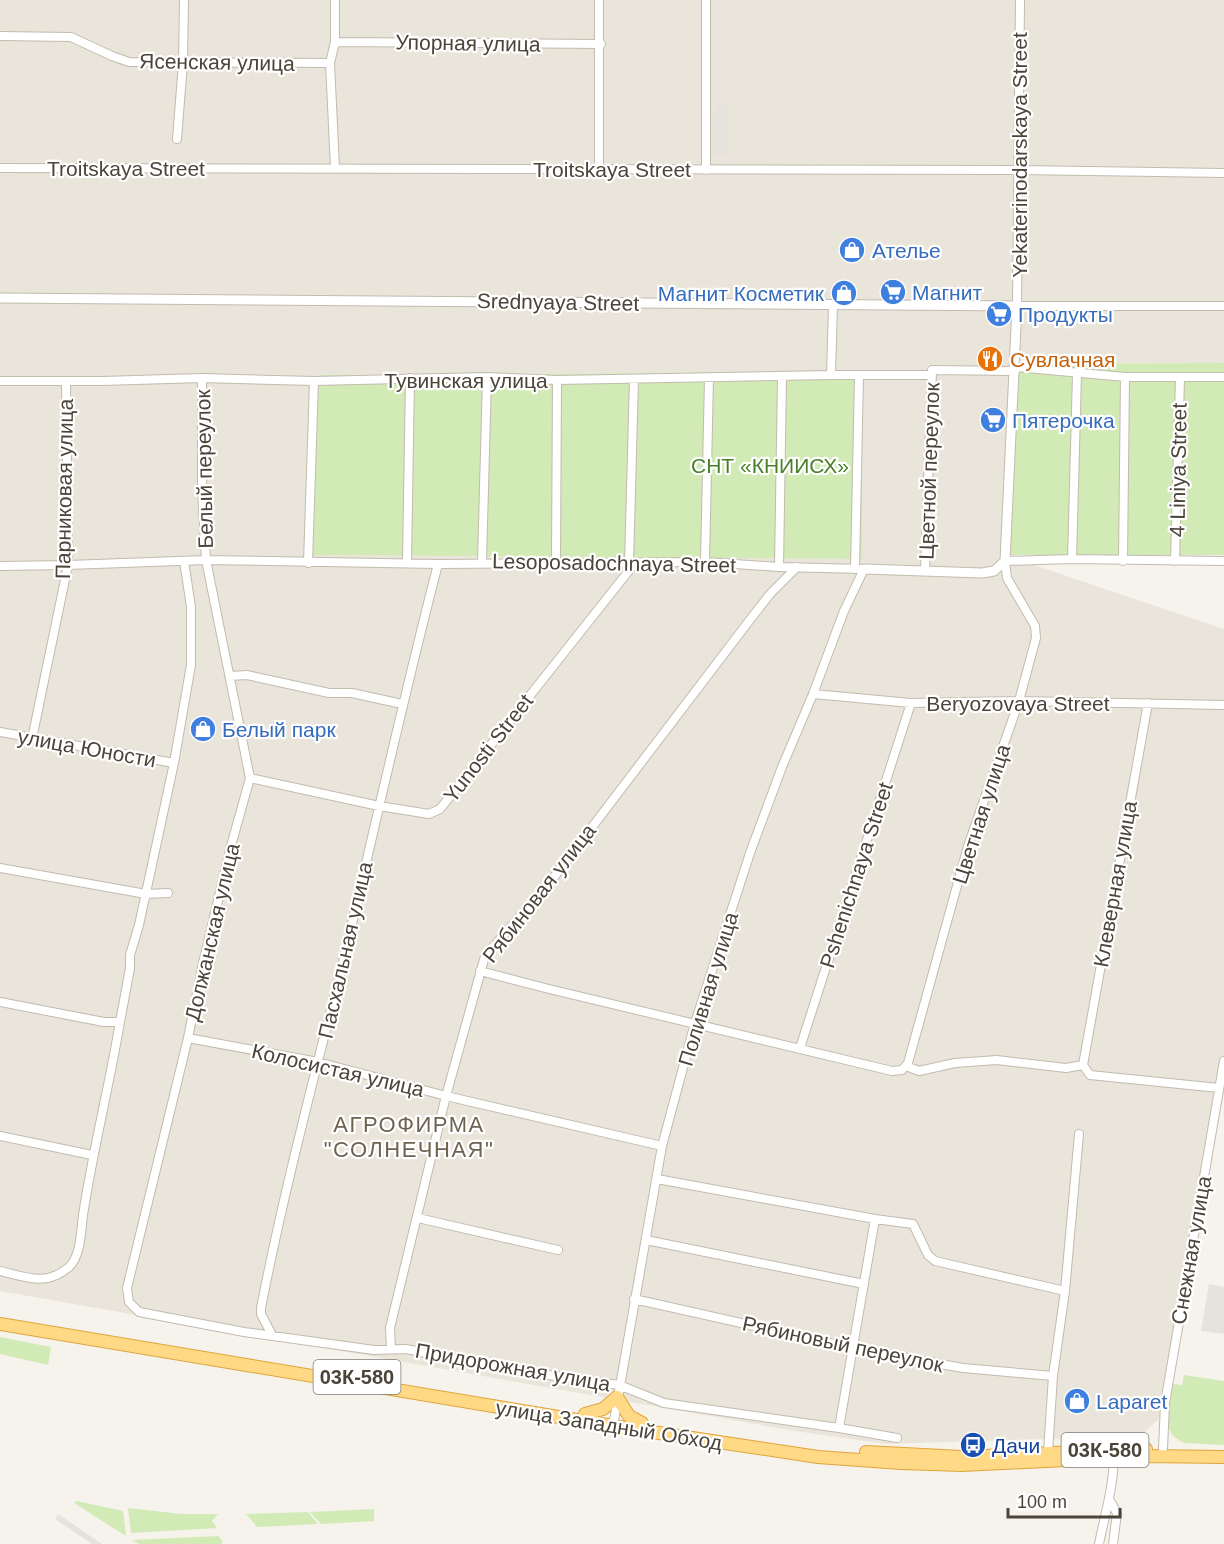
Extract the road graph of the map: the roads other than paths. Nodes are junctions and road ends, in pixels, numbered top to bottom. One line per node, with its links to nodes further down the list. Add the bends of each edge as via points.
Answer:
1 (184, 0): 9 (street)
2 (335, 0): 7 (street)
3 (599, 0): 8 (street)
4 (706, 0): 15 (street)
5 (1020, 0): 16 (street, Yekaterinodarskaya Street)
6 (0, 36): 9 (street, Ясенская улица, via 71,37 129,62)
7 (335, 42): 8 (street, Упорная улица); 10 (street)
8 (600, 44): 14 (street)
9 (183, 63): 10 (street, Ясенская улица); 11 (street)
10 (330, 63): 13 (street)
11 (177, 139)
12 (0, 168): 13 (street, Troitskaya Street)
13 (335, 168): 14 (street, Troitskaya Street)
14 (599, 168): 15 (street, Troitskaya Street)
15 (706, 170): 16 (street, Troitskaya Street)
16 (1019, 170): 17 (street, Troitskaya Street); 20 (street, Yekaterinodarskaya Street)
17 (1224, 173)
18 (0, 298): 19 (street, Srednyaya Street)
19 (833, 305): 20 (street, Srednyaya Street); 25 (street)
20 (1017, 306): 21 (street, Srednyaya Street); 22 (street, Yekaterinodarskaya Street)
21 (1224, 306)
22 (1015, 369): 23 (street, Тувинская улица); 24 (street, Тувинская улица); 43 (street, Yekaterinodarskaya Street)
23 (932, 373): 26 (street, Тувинская улица); 59 (street, Цветной переулок)
24 (1077, 374): 29 (street, Тувинская улица); 40 (street)
25 (831, 375): 26 (street, Тувинская улица); 28 (street, Тувинская улица)
26 (859, 376): 58 (street)
27 (487, 377): 32 (street, Тувинская улица); 36 (street, Тувинская улица); 48 (street)
28 (782, 377): 33 (street, Тувинская улица); 56 (street)
29 (1125, 377): 34 (street, Тувинская улица); 44 (street)
30 (1224, 377): 34 (street, Тувинская улица)
31 (202, 378): 38 (street, Тувинская улица); 39 (street, Тувинская улица); 41 (street, Белый переулок)
32 (410, 378): 39 (street, Тувинская улица); 47 (street)
33 (709, 378): 35 (street, Тувинская улица); 49 (street)
34 (1180, 378): 45 (street, 4 Liniya Street)
35 (634, 379): 36 (street, Тувинская улица); 52 (street)
36 (557, 380): 51 (street)
37 (0, 381): 38 (street, Тувинская улица)
38 (66, 381): 55 (street, Парниковая улица)
39 (314, 381): 50 (street)
40 (1072, 559): 43 (street, Lesoposadochnaya Street); 44 (street, Lesoposadochnaya Street)
41 (206, 560): 42 (street, Lesoposadochnaya Street); 50 (street, Lesoposadochnaya Street); 60 (street, Должанская улица)
42 (184, 561): 55 (street, Lesoposadochnaya Street); 69 (street, via 191,607 191,665)
43 (1005, 561): 59 (street, Lesoposadochnaya Street, via 994,571 982,573); 62 (street, Цветная улица, via 1007,578 1035,626)
44 (1123, 561): 45 (street, Lesoposadochnaya Street)
45 (1176, 561): 46 (street, Lesoposadochnaya Street)
46 (1224, 561)
47 (407, 562): 50 (street, Lesoposadochnaya Street); 53 (street, Lesoposadochnaya Street)
48 (482, 562): 51 (street, Lesoposadochnaya Street); 53 (street, Lesoposadochnaya Street)
49 (705, 562): 52 (street, Lesoposadochnaya Street); 56 (street, Lesoposadochnaya Street)
50 (308, 563)
51 (556, 563): 52 (street, Lesoposadochnaya Street)
52 (632, 563): 71 (street, Yunosti Street, via 440,809 429,813)
53 (438, 564): 65 (street, Пасхальная улица)
54 (0, 566): 55 (street, Lesoposadochnaya Street)
55 (68, 566): 68 (street, Парниковая улица)
56 (779, 567): 57 (street, Lesoposadochnaya Street)
57 (797, 567): 58 (street, Lesoposadochnaya Street); 75 (street, Рябиновая улица, via 770,594 548,885 485,956)
58 (860, 569): 59 (street, Lesoposadochnaya Street); 61 (street, Поливная улица)
59 (925, 571)
60 (230, 676): 65 (street, via 247,675); 70 (street, Должанская улица)
61 (813, 694): 63 (street, Beryozovaya Street); 78 (street, Поливная улица, via 750,853)
62 (1019, 701): 63 (street, Beryozovaya Street); 64 (street, Beryozovaya Street); 84 (street, Цветная улица, via 968,846)
63 (911, 703): 80 (street, Pshenichnaya Street)
64 (1148, 703): 66 (street, Beryozovaya Street); 83 (street, Клеверная улица)
65 (402, 704): 71 (street, Пасхальная улица)
66 (1224, 705)
67 (0, 732): 68 (street, улица Юности)
68 (32, 739): 69 (street, улица Юности)
69 (174, 763): 74 (street)
70 (250, 778): 71 (street, Yunosti Street); 79 (street, Должанская улица, via 228,857)
71 (379, 806): 82 (street, Пасхальная улица)
72 (0, 868): 74 (street)
73 (168, 893): 74 (street)
74 (146, 894): 77 (street, via 130,955)
75 (480, 970): 78 (street); 86 (street, Рябиновая улица)
76 (0, 1002): 77 (street)
77 (120, 1022): 90 (street)
78 (695, 1023): 80 (street); 89 (street, Поливная улица)
79 (188, 1038): 82 (street, Колосистая улица); 100 (street, Должанская улица, via 128,1288)
80 (800, 1047): 84 (street, via 892,1071)
81 (1224, 1061): 85 (street, Снежная улица)
82 (318, 1062): 86 (street, Колосистая улица); 103 (street, Пасхальная улица, via 261,1308)
83 (1083, 1065): 84 (street, via 1066,1068 998,1060 919,1071); 85 (street, via 1090,1075)
84 (904, 1068)
85 (1219, 1088): 113 (street, Снежная улица, via 1165,1403)
86 (446, 1096): 89 (street, Колосистая улица); 92 (street, Рябиновая улица)
87 (1079, 1134): 98 (street)
88 (0, 1136): 90 (street)
89 (662, 1146): 91 (street, Поливная улица)
90 (92, 1155): 96 (street, via 71,1265 46,1280)
91 (657, 1179): 93 (street); 94 (street, Поливная улица)
92 (418, 1218): 95 (street); 105 (street, Рябиновая улица, via 390,1328)
93 (875, 1219): 97 (street); 98 (street, via 913,1224 935,1261)
94 (646, 1240): 97 (street); 99 (street, Поливная улица)
95 (558, 1250)
96 (0, 1271)
97 (864, 1284): 104 (street)
98 (1065, 1292): 106 (street)
99 (634, 1299): 104 (street, Рябиновый переулок); 107 (street, Поливная улица)
100 (129, 1302): 103 (street, Придорожная улица, via 139,1312)
101 (0, 1316): 108 (highway, улица Западный Обход / 03К-580)
102 (0, 1324): 109 (highway, улица Западный Обход / 03К-580)
103 (272, 1335): 105 (street, Придорожная улица)
104 (852, 1348): 106 (street, Рябиновый переулок, via 963,1368); 111 (street)
105 (391, 1349): 107 (street, Придорожная улица)
106 (1053, 1376): 115 (street)
107 (618, 1391): 108 (highway, via 603,1409); 109 (street, Поливная улица); 110 (highway, via 629,1416); 111 (street, Придорожная улица, via 630,1388 664,1403)
108 (585, 1414): 109 (highway, улица Западный Обход / 03К-580)
109 (613, 1422): 110 (highway, улица Западный Обход / 03К-580); 116 (highway, улица Западный Обход / 03К-580, via 818,1457 901,1463 962,1466)
110 (642, 1423): 115 (highway, улица Западный Обход / 03К-580, via 818,1449 961,1457)
111 (839, 1428): 112 (street, Придорожная улица)
112 (897, 1438)
113 (1163, 1449): 114 (highway, улица Западный Обход / 03К-580); 116 (highway, улица Западный Обход / 03К-580)
114 (1224, 1449)
115 (1048, 1452): 116 (highway, улица Западный Обход / 03К-580)
116 (1114, 1455): 117 (highway, улица Западный Обход / 03К-580); 118 (street)
117 (1224, 1457)
118 (1109, 1499): 119 (street); 120 (street, via 1117,1513)
119 (1100, 1544)
120 (1113, 1544)

